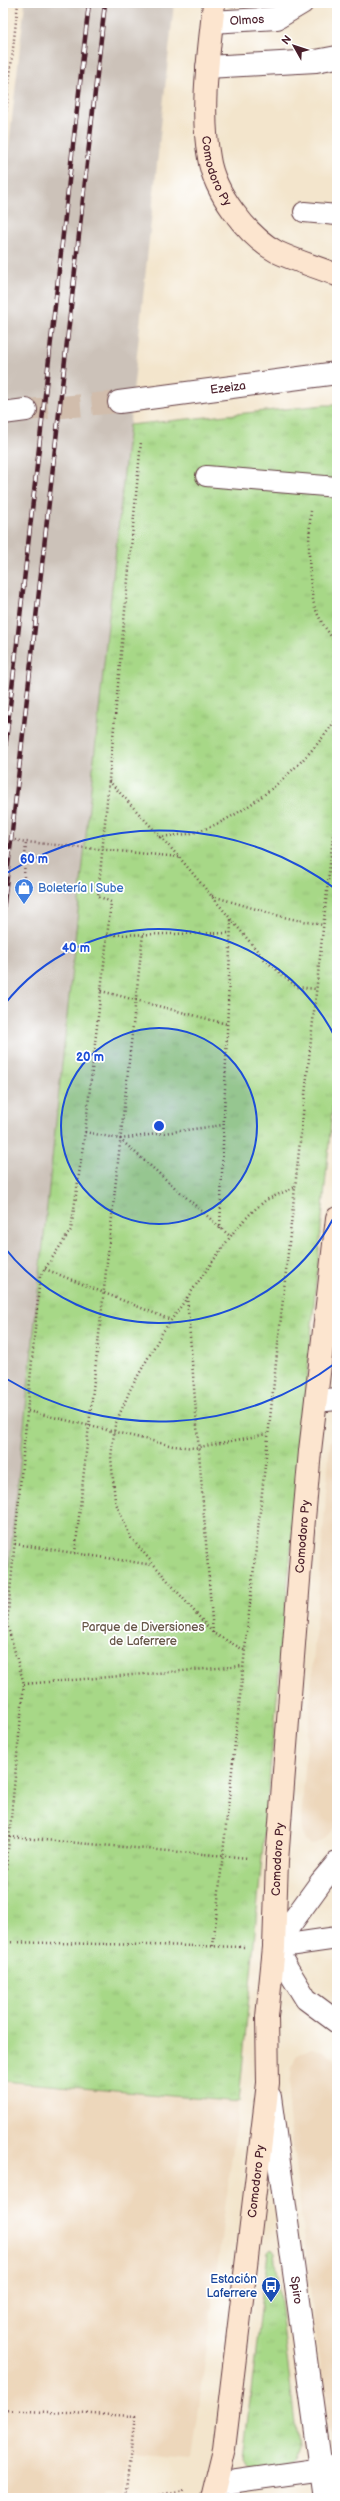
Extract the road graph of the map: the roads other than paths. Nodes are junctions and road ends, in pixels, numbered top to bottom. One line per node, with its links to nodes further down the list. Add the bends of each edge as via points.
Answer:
1 (302, 3): 2 (street, Olmos, via 277,18)
2 (213, 13): 4 (main road, Comodoro Py)
3 (337, 57): 4 (street, via 316,61)
4 (207, 67): 7 (main road, Comodoro Py, via 209,159 220,188 236,216 252,233 277,251)
5 (304, 212): 6 (lane)
6 (337, 215)
7 (337, 275)
8 (337, 373): 9 (street, Ezeiza)
9 (120, 402)
10 (26, 410): 11 (street)
11 (3, 413)
12 (206, 476): 13 (lane)
13 (337, 487)
14 (337, 1218): 16 (main road, Comodoro Py)
15 (337, 1398): 16 (street)
16 (316, 1401): 19 (main road, Comodoro Py, via 302,1542 277,1861)
17 (337, 1863): 19 (street)
18 (337, 1938): 19 (street)
19 (274, 1947): 20 (street, via 306,1999); 21 (main road, Comodoro Py, via 267,2016)
20 (337, 2022)
21 (268, 2083): 22 (street, Spiro); 23 (main road, Comodoro Py, via 224,2449)
22 (329, 2468): 23 (street); 24 (street, Spiro)
23 (214, 2491)
24 (324, 2498)

